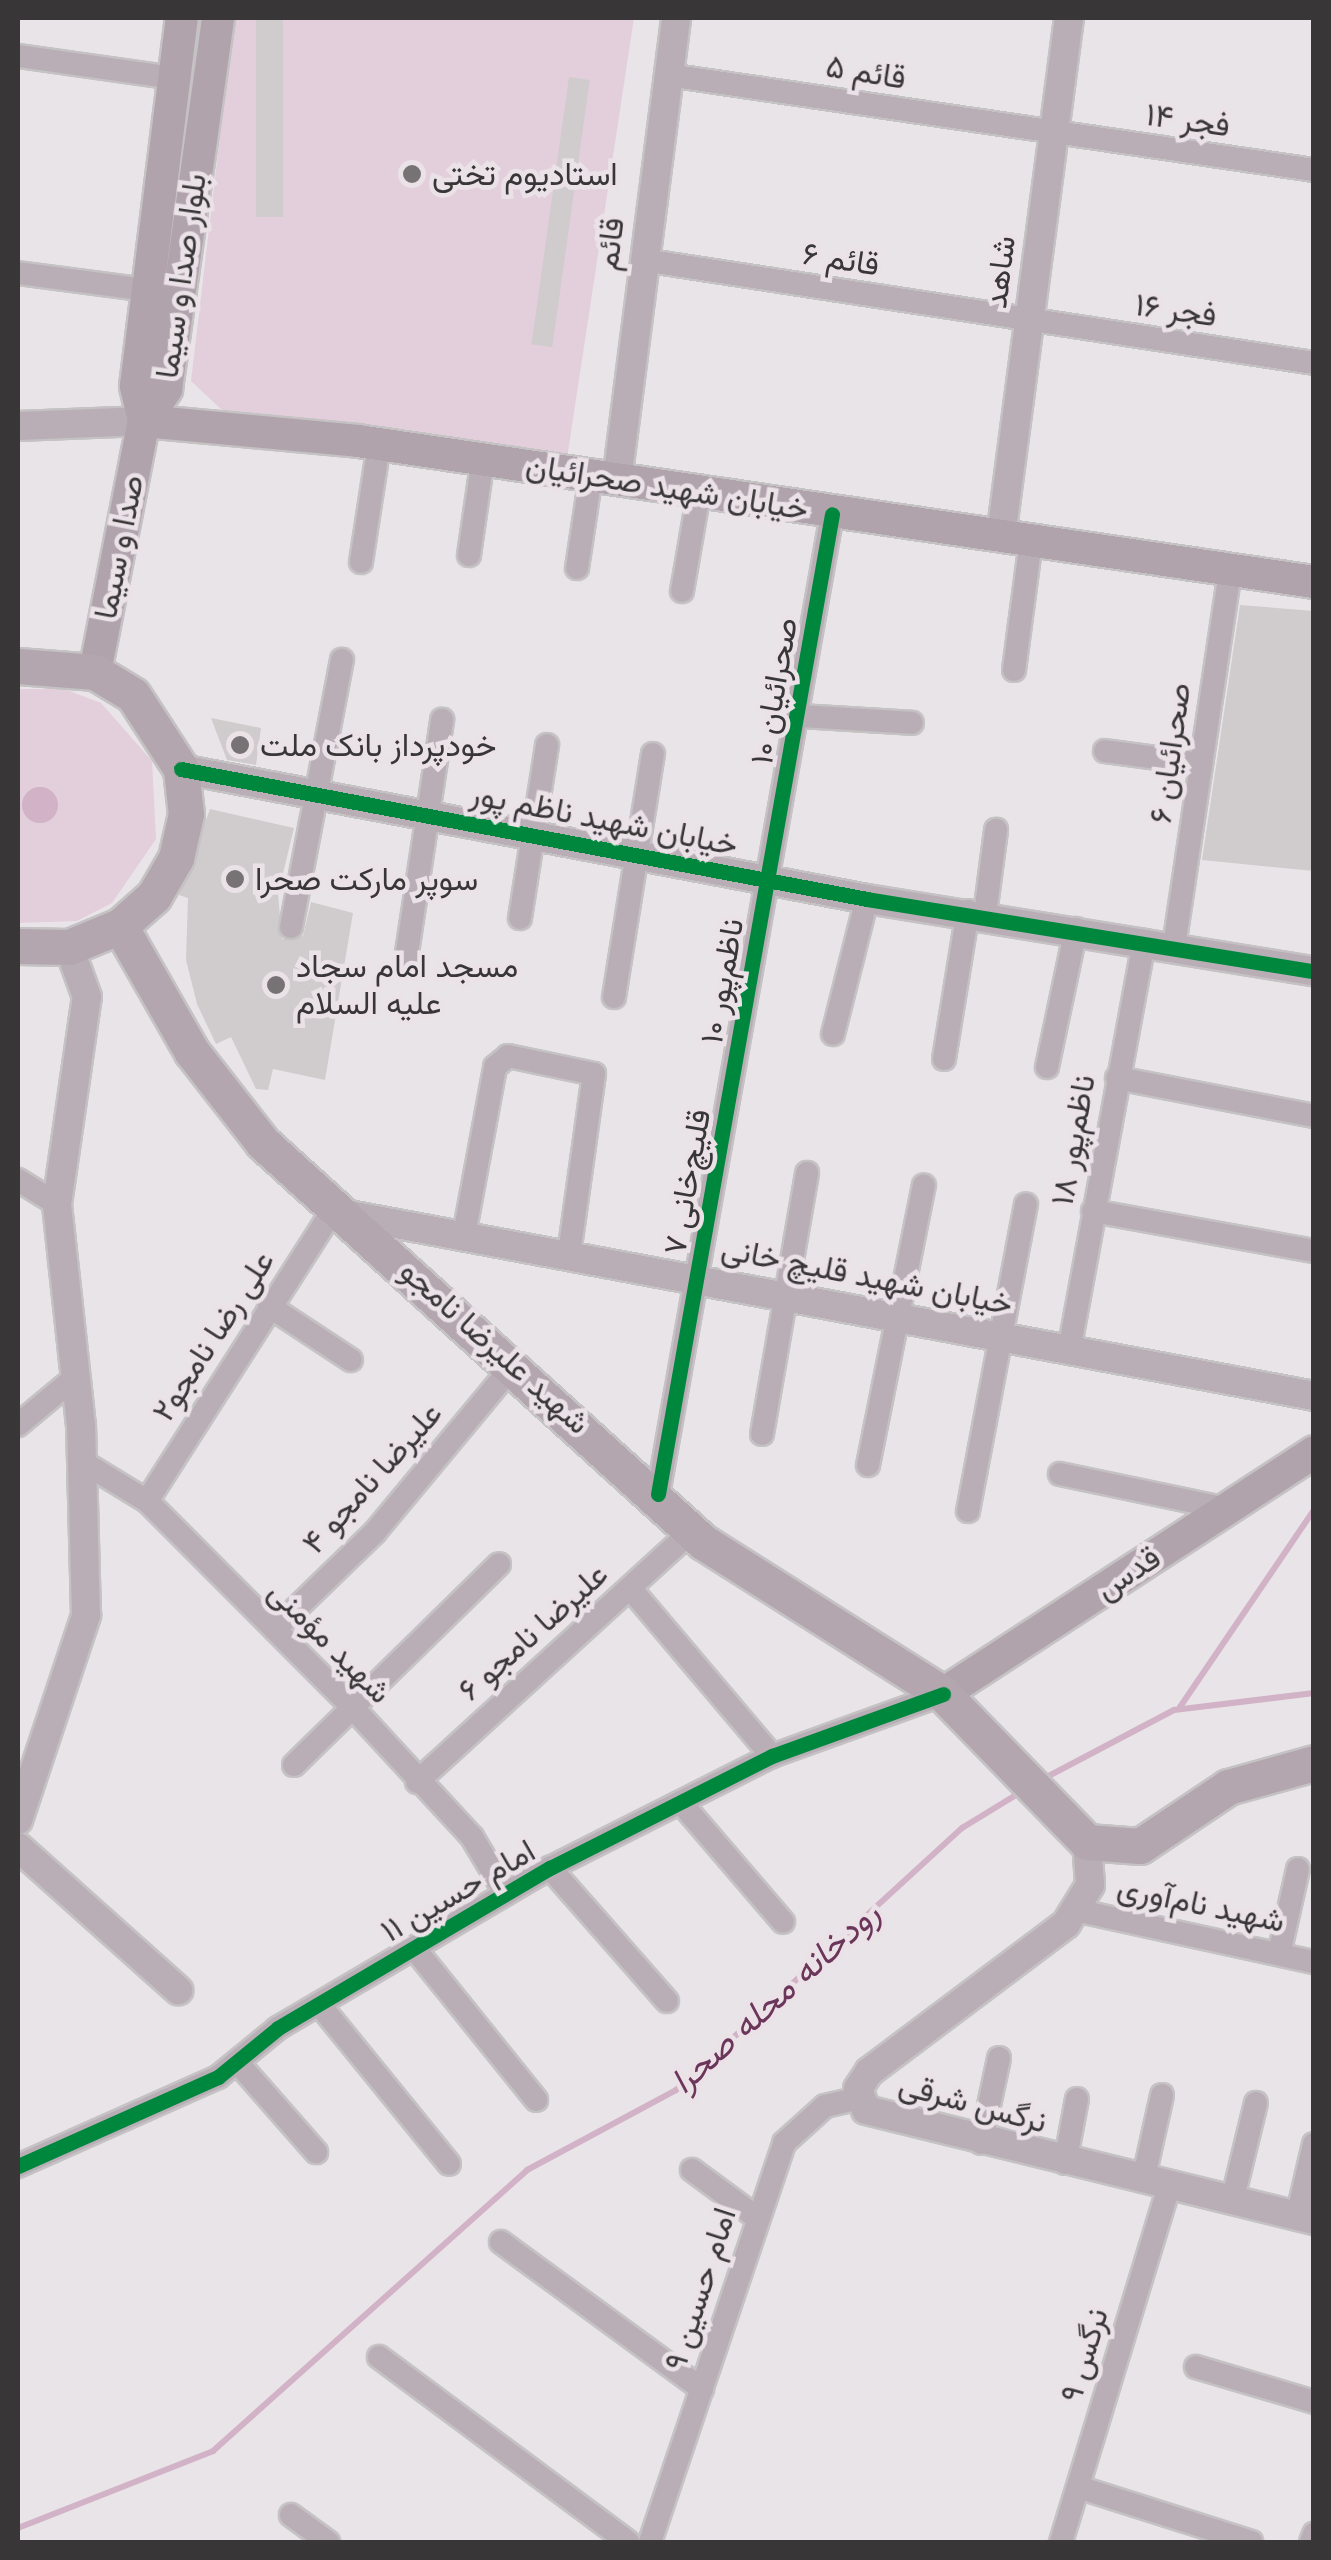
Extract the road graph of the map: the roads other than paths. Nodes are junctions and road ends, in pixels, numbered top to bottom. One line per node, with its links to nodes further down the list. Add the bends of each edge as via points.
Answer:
1 (182, 18): 7 (main road, بلوار صدا و سیما)
2 (218, 18): 15 (main road, بلوار صدا و سیما, via 166,389)
3 (676, 18): 6 (street, قائم)
4 (1069, 18): 8 (street, شاهد)
5 (18, 56): 7 (street)
6 (668, 74): 8 (street, قائم ۵); 10 (street, قائم)
7 (174, 78): 12 (main road, بلوار صدا و سیما)
8 (1054, 135): 9 (street, فجر ۱۴); 13 (street, شاهد)
9 (1314, 170)
10 (643, 260): 13 (street, قائم ۶); 19 (street, قائم)
11 (18, 273): 12 (street)
12 (147, 290): 15 (main road, بلوار صدا و سیما, via 136,386)
13 (1029, 322): 14 (street, فجر ۱۶); 22 (street, شاهد)
14 (1314, 362)
15 (144, 422): 16 (street, خیابان شهید صحرائیان); 17 (main road, خیابان شهید صحرائیان); 32 (main road, صدا و سیما)
16 (18, 426)
17 (379, 444): 18 (main road, خیابان شهید صحرائیان); 24 (street)
18 (482, 458): 19 (main road, خیابان شهید صحرائیان); 23 (street)
19 (604, 477): 20 (main road, خیابان شهید صحرائیان); 25 (street)
20 (699, 493): 21 (main road, خیابان شهید صحرائیان); 28 (street)
21 (832, 514): 22 (main road, خیابان شهید صحرائیان); 33 (street, صحرائیان ۱۰)
22 (1016, 538): 26 (main road, خیابان شهید صحرائیان); 31 (street)
23 (469, 555)
24 (361, 562)
25 (577, 568)
26 (1230, 570): 27 (main road, خیابان شهید صحرائیان); 39 (street, صحرائیان ۶)
27 (1314, 582)
28 (682, 591)
29 (342, 660): 41 (street)
30 (18, 666): 32 (main road)
31 (1014, 670)
32 (95, 672): 40 (main road, via 133,695)
33 (799, 716): 35 (street); 46 (street, صحرائیان ۱۰)
34 (442, 720): 42 (street)
35 (912, 724)
36 (548, 745): 44 (street)
37 (1105, 750): 39 (street)
38 (653, 754): 45 (street)
39 (1201, 764): 54 (street, صحرائیان ۶)
40 (181, 769): 41 (street, خیابان شهید ناظم پور); 50 (main road, via 176,858 154,896)
41 (316, 794): 42 (street, خیابان شهید ناظم پور); 51 (street)
42 (428, 814): 44 (street, خیابان شهید ناظم پور); 57 (street)
43 (996, 830): 48 (street)
44 (536, 833): 45 (street, خیابان شهید ناظم پور); 49 (street)
45 (638, 852): 46 (street, خیابان شهید ناظم پور); 59 (street)
46 (769, 878): 47 (street, خیابان شهید ناظم پور); 64 (street, ناظم‌پور ۱۰)
47 (867, 899): 48 (street, خیابان شهید ناظم پور); 60 (street)
48 (976, 913): 52 (street, خیابان شهید ناظم پور); 61 (street)
49 (520, 918)
50 (120, 926): 55 (main road); 71 (main road, شهید علیرضا نامجو, via 192,1052 264,1143)
51 (291, 927)
52 (1076, 929): 53 (street, خیابان شهید ناظم پور); 62 (street)
53 (1144, 941): 54 (street, خیابان شهید ناظم پور); 63 (street, ناظم‌پور ۱۸)
54 (1174, 946): 58 (street, خیابان شهید ناظم پور)
55 (69, 947): 56 (main road); 69 (street, via 87,997)
56 (22, 950)
57 (406, 959)
58 (1314, 971)
59 (614, 998)
60 (834, 1034)
61 (944, 1058)
62 (1047, 1067)
63 (1116, 1078): 65 (street); 72 (street, ناظم‌پور ۱۸)
64 (730, 1094): 76 (street, قلیچ‌خانی ۷)
65 (1314, 1116)
66 (807, 1173): 77 (street)
67 (18, 1180): 69 (street)
68 (924, 1186): 79 (street)
69 (57, 1204): 84 (street)
70 (1026, 1204): 80 (street)
71 (343, 1211): 73 (street, خیابان شهید قلیچ خانی); 78 (street, علی رضا نامجو۲); 83 (main road, شهید علیرضا نامجو)
72 (1092, 1211): 74 (street); 81 (street, ناظم‌پور ۱۸)
73 (464, 1235): 75 (street, خیابان شهید قلیچ خانی); 75 (street, via 495,1067 508,1056 594,1074)
74 (1314, 1251)
75 (569, 1255): 76 (street, خیابان شهید قلیچ خانی)
76 (698, 1279): 77 (street, خیابان شهید قلیچ خانی); 92 (street, قلیچ‌خانی ۷)
77 (786, 1296): 79 (street, خیابان شهید قلیچ خانی); 87 (street)
78 (269, 1306): 82 (street); 93 (street, علی رضا نامجو۲)
79 (898, 1317): 80 (street, خیابان شهید قلیچ خانی); 90 (street)
80 (1000, 1336): 81 (street, خیابان شهید قلیچ خانی); 95 (street)
81 (1069, 1352): 85 (street, خیابان شهید قلیچ خانی)
82 (350, 1360)
83 (513, 1366): 92 (main road, شهید علیرضا نامجو); 99 (street, علیرضا نامجو ۴, via 375,1532)
84 (72, 1380): 86 (street); 89 (street)
85 (1314, 1396)
86 (18, 1425)
87 (762, 1434)
88 (1314, 1452): 94 (main road, قدس)
89 (83, 1462): 93 (street, شهید مؤمنی); 109 (street, via 86,1615)
90 (868, 1465)
91 (1060, 1474): 94 (street)
92 (658, 1494): 96 (main road, شهید علیرضا نامجو)
93 (147, 1501): 99 (street, شهید مؤمنی)
94 (1227, 1509): 100 (main road, قدس)
95 (968, 1511)
96 (692, 1531): 98 (street, علیرضا نامجو ۶); 100 (main road, شهید علیرضا نامجو)
97 (499, 1564): 101 (street)
98 (630, 1588): 102 (street); 105 (street, علیرضا نامجو ۶)
99 (274, 1629): 101 (street, شهید مؤمنی)
100 (943, 1694): 102 (street, امام حسین ۱۱); 110 (main road, شهید علیرضا نامجو)
101 (353, 1708): 104 (street); 105 (street, شهید مؤمنی)
102 (772, 1756): 108 (street, امام حسین ۱۱)
103 (1314, 1763): 106 (main road)
104 (294, 1766)
105 (417, 1782): 114 (street, شهید مؤمنی, via 472,1837)
106 (1228, 1787): 107 (main road); 110 (main road, via 1140,1846)
107 (1314, 1789)
108 (682, 1804): 112 (street, امام حسین ۱۱); 116 (street)
109 (18, 1820)
110 (1088, 1842): 115 (street, via 1090,1885)
111 (18, 1847): 120 (street)
112 (550, 1868): 114 (street, امام حسین ۱۱); 121 (street)
113 (1298, 1869): 118 (street)
114 (506, 1894): 117 (street, امام حسین ۱۱)
115 (1075, 1910): 118 (street, شهید نام‌آوری); 126 (street, نرگس شرقی, via 869,2072)
116 (783, 1922)
117 (414, 1948): 122 (street, امام حسین ۱۱); 128 (street)
118 (1278, 1954): 119 (street, شهید نام‌آوری)
119 (1314, 1962)
120 (178, 1990)
121 (667, 2001)
122 (318, 2004): 124 (street, امام حسین ۱۱); 134 (street)
123 (999, 2058): 130 (street)
124 (236, 2062): 132 (street); 135 (street, امام حسین ۱۱, via 102,2136)
125 (1162, 2095): 137 (street, نرگس ۹)
126 (861, 2098): 130 (street, نرگس شرقی, via 886,2119); 139 (street, امام حسین ۹, via 825,2106 784,2143)
127 (1077, 2099): 133 (street)
128 (536, 2100)
129 (1256, 2103): 138 (street)
130 (981, 2143): 133 (street, نرگس شرقی)
131 (1314, 2144): 140 (street)
132 (316, 2152)
133 (1065, 2163): 137 (street, نرگس شرقی)
134 (449, 2164)
135 (18, 2166)
136 (692, 2170): 139 (street)
137 (1156, 2184): 138 (street, نرگس شرقی); 146 (street, نرگس ۹)
138 (1232, 2202): 140 (street, نرگس شرقی)
139 (756, 2217): 144 (street, امام حسین ۹)
140 (1305, 2219)
141 (501, 2242): 144 (street)
142 (378, 2357): 150 (street)
143 (1196, 2366): 145 (street)
144 (702, 2389): 151 (street, امام حسین ۹)
145 (1314, 2402)
146 (1078, 2487): 152 (street, نرگس ۹); 153 (street)
147 (291, 2516): 149 (street)
148 (1314, 2534): 154 (street)
149 (328, 2542)
150 (628, 2542)
151 (650, 2542)
152 (1062, 2542)
153 (1251, 2542)
154 (1311, 2542)

